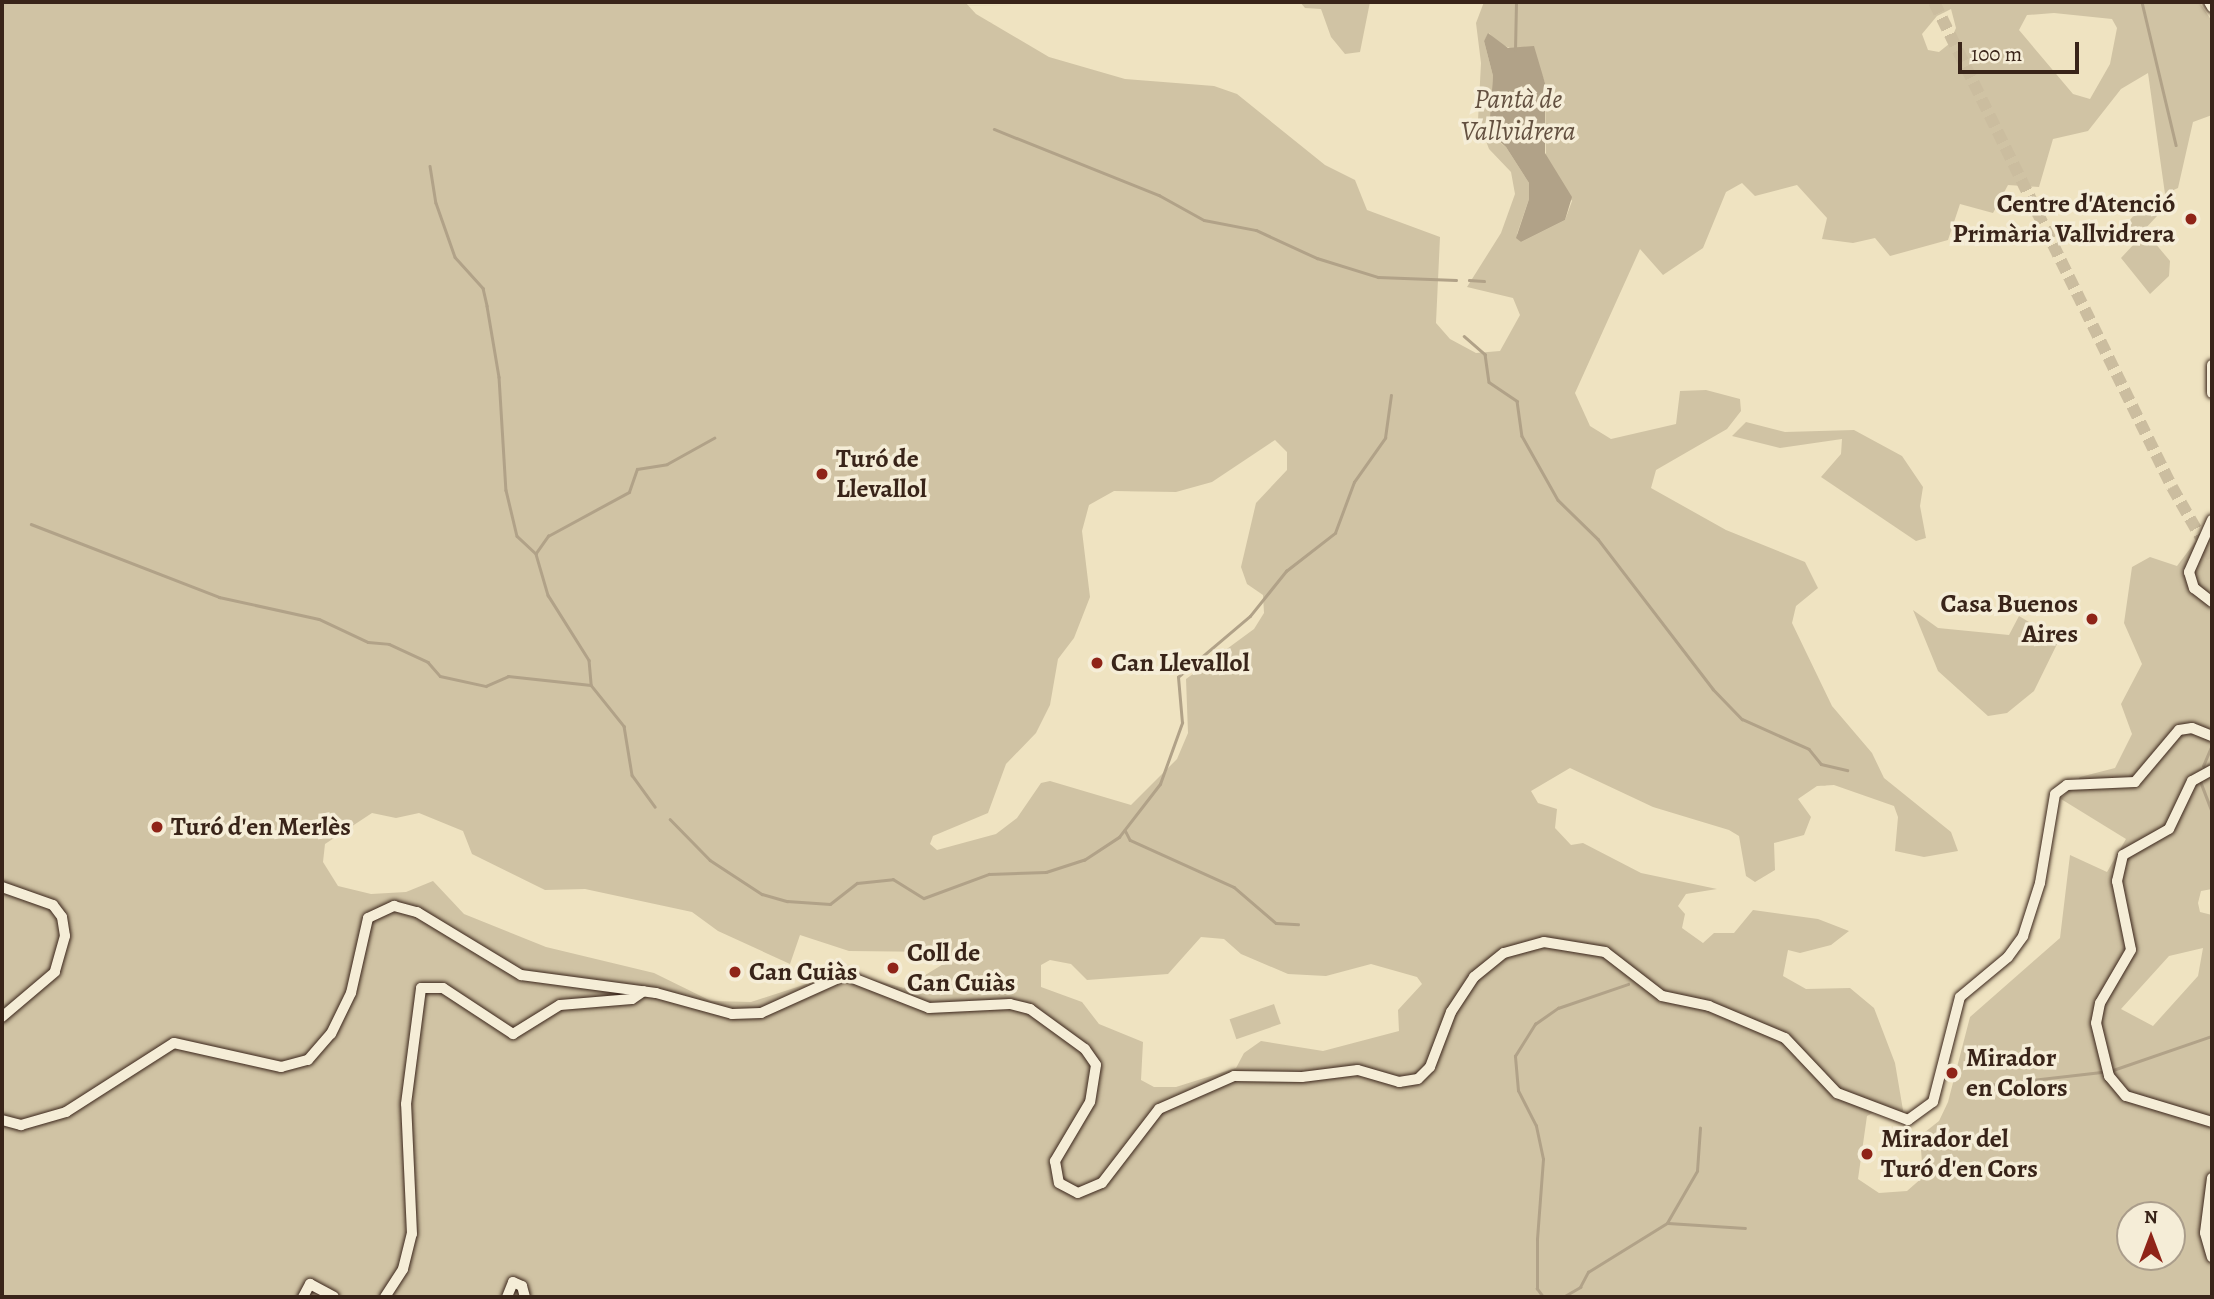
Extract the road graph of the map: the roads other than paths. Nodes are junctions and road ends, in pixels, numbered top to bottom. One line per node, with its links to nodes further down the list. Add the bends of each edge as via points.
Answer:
1 (2209, 2): 2 (main road)
2 (2212, 7)
3 (2212, 365): 4 (main road)
4 (2212, 393)
5 (2212, 520): 6 (main road, via 2189,572 2194,588)
6 (2212, 602)
7 (2212, 736): 10 (main road, via 2192,728 2179,730 2134,782 2118,787 2077,783 2055,794 2040,883 2023,936 2008,957 1960,997 1933,1102 1908,1120 1837,1093 1785,1038 1709,1006 1662,996 1605,952 1544,942 1504,953 1474,977 1451,1012 1430,1067 1418,1080 1399,1082 1358,1070 1302,1077 1234,1076 1159,1109 1102,1183 1078,1194 1059,1184 1055,1161 1090,1102 1096,1065 1085,1049 1030,1009 1010,1004 929,1008 845,975 752,1015)
8 (2212, 770): 13 (main road, via 2192,781 2169,829 2123,855 2117,881 2131,950 2100,1003 2096,1023 2109,1076 2126,1096)
9 (2, 887): 11 (main road, via 53,905 62,916 65,936 55,972)
10 (644, 991): 12 (main road, via 521,975 416,912 386,906 368,918 351,993 331,1034 307,1060 273,1066 174,1043 66,1112 21,1125); 18 (main road, via 632,999 560,1005 513,1034 443,988 421,988 406,1104 412,1234 403,1269)
11 (2, 1017)
12 (2, 1119)
13 (2212, 1122)
14 (2212, 1178): 15 (main road, via 2205,1233)
15 (2212, 1257)
16 (303, 1297): 17 (main road, via 310,1284)
17 (334, 1297)
18 (385, 1297)
19 (507, 1297): 20 (main road, via 513,1282 522,1286)
20 (525, 1297)

